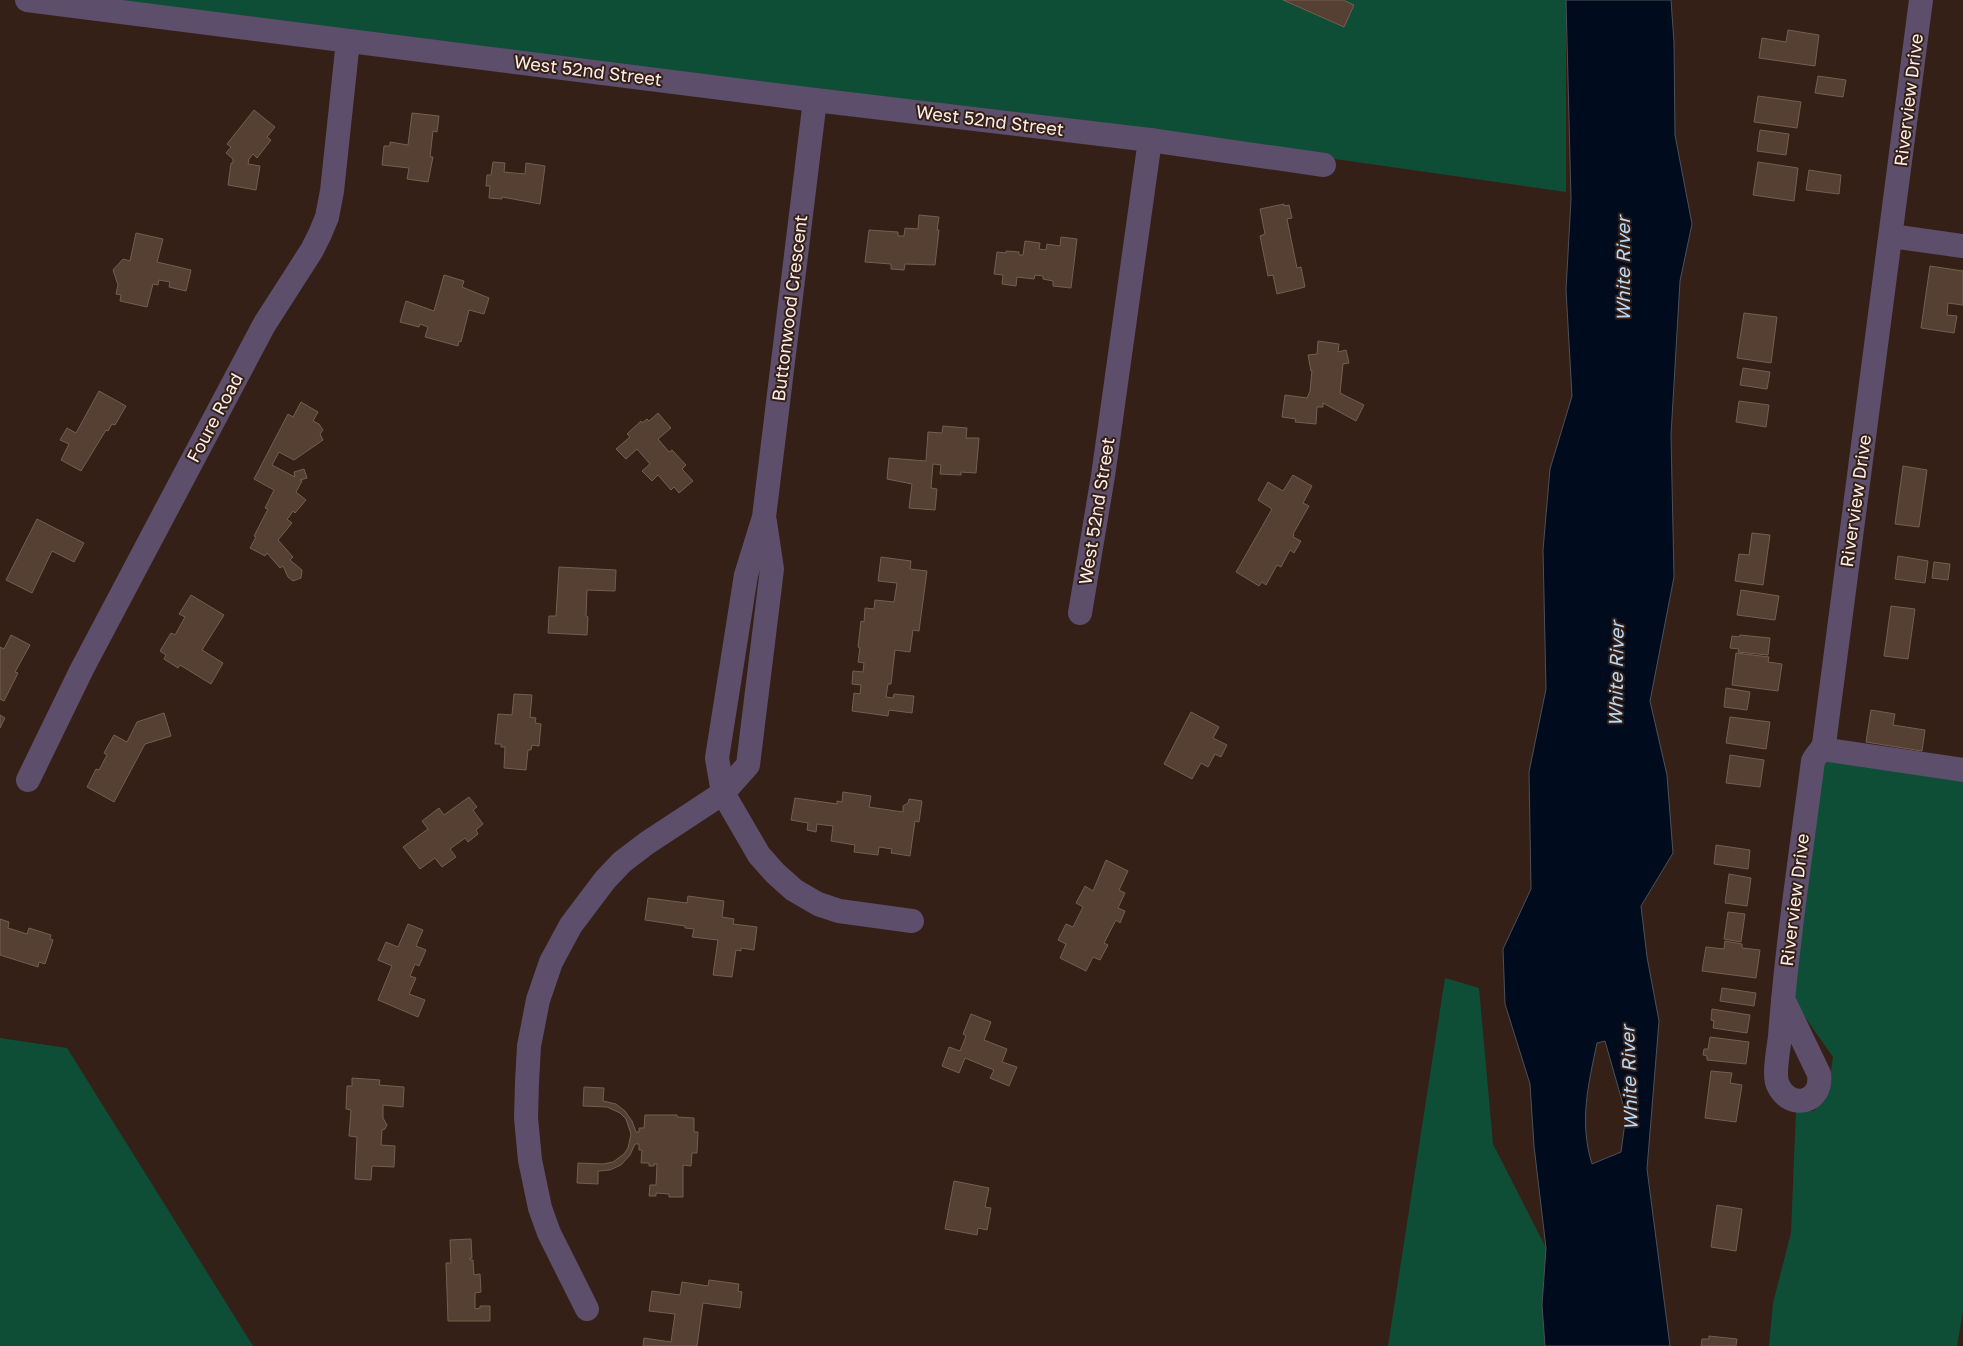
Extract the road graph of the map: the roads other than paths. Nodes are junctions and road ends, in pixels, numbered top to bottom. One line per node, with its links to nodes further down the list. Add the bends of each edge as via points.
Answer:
1 (27, 0): 3 (street, West 52nd Street)
2 (1922, 0): 7 (street, Riverview Drive)
3 (348, 41): 4 (street, West 52nd Street); 13 (street, Foure Road, via 332,191 320,234 264,325 82,669)
4 (816, 100): 5 (street, West 52nd Street); 9 (street, Buttonwood Crescent)
5 (1150, 140): 6 (street, West 52nd Street); 10 (street, West 52nd Street)
6 (1324, 165)
7 (1891, 236): 8 (street); 11 (street, Riverview Drive)
8 (1963, 246)
9 (764, 517): 14 (street, via 746,576 717,758); 14 (street, via 772,569 748,765)
10 (1080, 613)
11 (1822, 749): 12 (street); 16 (street, Riverview Drive, via 1813,761)
12 (1963, 770)
13 (28, 780)
14 (723, 793): 15 (street, via 759,855 794,890 818,904 839,911); 17 (street, via 647,842 605,880 566,932 538,1000 527,1082 530,1160 549,1233)
15 (912, 920)
16 (1783, 999)
17 (587, 1309)

